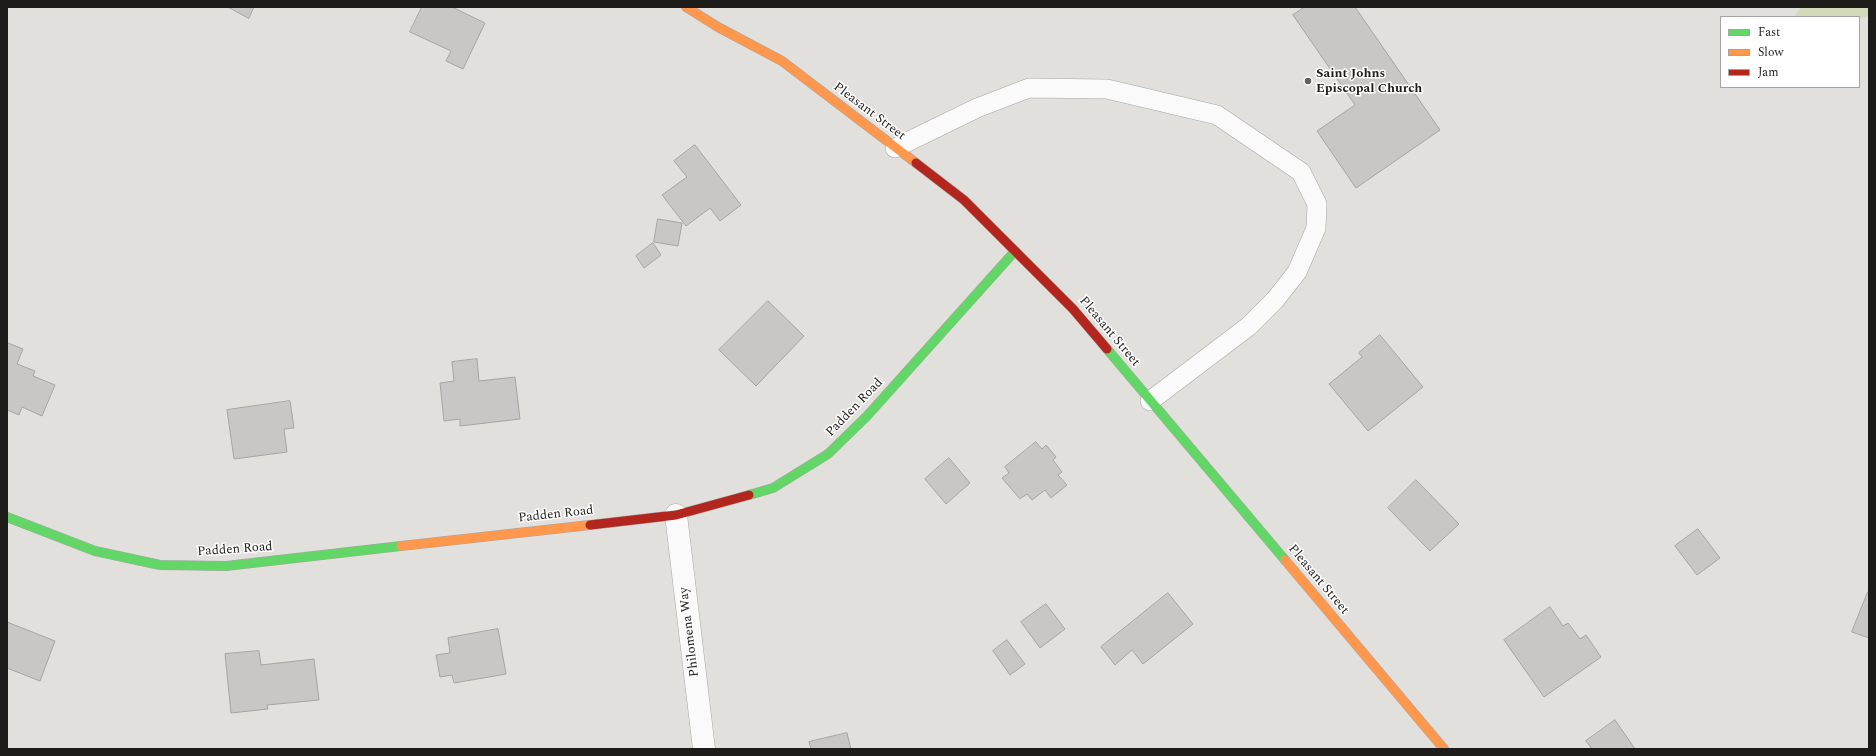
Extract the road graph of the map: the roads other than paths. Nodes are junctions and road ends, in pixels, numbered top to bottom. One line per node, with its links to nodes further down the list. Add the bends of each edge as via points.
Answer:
1 (686, 7): 2 (street, Pleasant Street, via 782,61)
2 (895, 148): 3 (street, Pleasant Street, via 964,200); 4 (lane, via 977,108 1029,88 1107,89 1217,116 1301,172 1317,204 1316,228 1297,272 1275,300 1249,326)
3 (1015, 251): 4 (street, Pleasant Street, via 1073,309); 5 (street, Padden Road, via 867,416 828,454 773,488)
4 (1150, 401): 8 (street, Pleasant Street)
5 (676, 515): 6 (street, Padden Road, via 226,566 160,565 95,551); 7 (street, Philomena Way)
6 (7, 517)
7 (704, 749)
8 (1444, 749)

